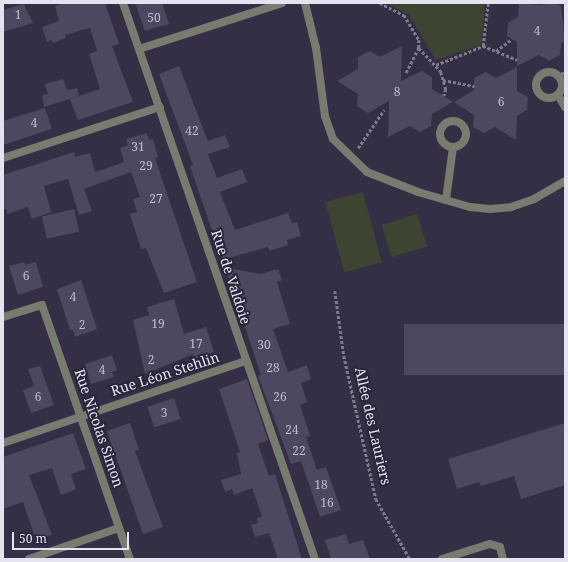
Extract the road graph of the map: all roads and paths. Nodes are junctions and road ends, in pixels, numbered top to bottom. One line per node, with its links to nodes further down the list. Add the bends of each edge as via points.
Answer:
1 (123, 3): 9 (street, Rue de Valdoie)
2 (282, 3): 9 (street)
3 (305, 3): 24 (street, via 316,48 325,116 333,139)
4 (380, 3): 8 (path, via 409,21)
5 (488, 3): 7 (path)
6 (512, 39): 10 (path)
7 (483, 46): 10 (path); 12 (path)
8 (419, 48): 12 (path); 13 (path)
9 (139, 49): 21 (street, Rue de Valdoie)
10 (496, 51): 11 (path)
11 (517, 60)
12 (436, 65): 16 (path)
13 (406, 73)
14 (565, 73): 15 (path)
15 (556, 74): 19 (street, via 563,85); 19 (street, via 543,73 538,78 536,90 543,97)
16 (443, 80): 17 (path); 18 (path)
17 (474, 86)
18 (444, 96)
19 (558, 96): 20 (street)
20 (565, 107)
21 (160, 108): 25 (street); 30 (street, Rue de Valdoie)
22 (384, 110): 24 (path, via 366,140)
23 (453, 147): 27 (street)
24 (351, 156): 27 (street, via 367,172)
25 (3, 158)
26 (565, 181): 27 (street, via 534,199 512,207 490,209)
27 (446, 200)
28 (335, 291): 37 (path, Allée des Lauriers, via 344,356 376,499)
29 (3, 317): 31 (street, Rue Nicolas Simon, via 42,304)
30 (245, 361): 31 (street, Rue Léon Stehlin); 36 (street, Rue de Valdoie)
31 (81, 416): 32 (street, Rue Léon Stehlin); 33 (street, Rue Nicolas Simon)
32 (3, 443)
33 (119, 528): 34 (street); 35 (street, Rue Nicolas Simon)
34 (29, 559)
35 (130, 559)
36 (315, 559)
37 (410, 559)
38 (442, 559): 39 (street, via 490,544 500,547)
39 (503, 559)

